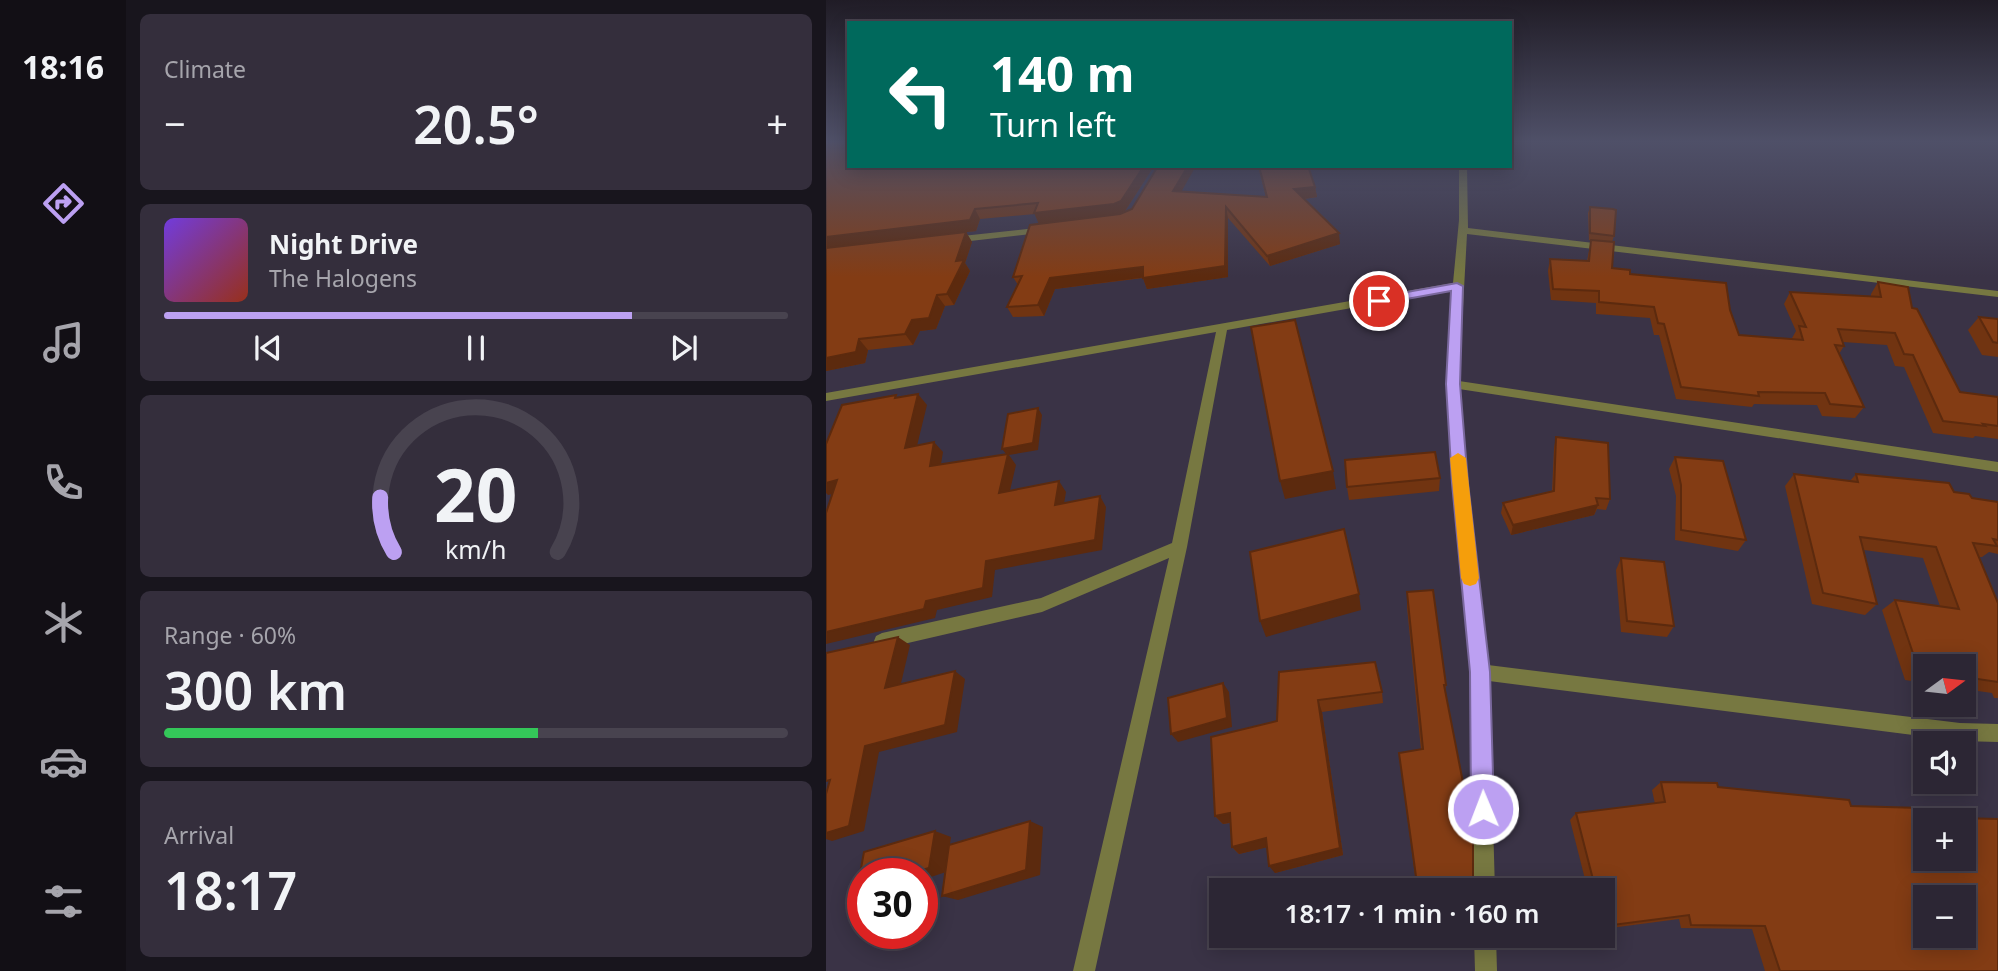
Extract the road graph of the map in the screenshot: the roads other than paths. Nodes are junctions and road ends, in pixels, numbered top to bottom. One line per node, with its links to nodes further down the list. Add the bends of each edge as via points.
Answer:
1 (1464, 186): 3 (street)
2 (1052, 229): 4 (street)
3 (1461, 230): 5 (street); 6 (street)
4 (944, 241)
5 (1457, 286): 7 (street); 8 (street)
6 (1998, 294)
7 (1222, 329): 9 (street); 11 (street)
8 (1453, 384): 10 (street); 13 (street)
9 (826, 397)
10 (1998, 467)
11 (1179, 547): 12 (street, via 1042,605); 17 (street)
12 (866, 645)
13 (1480, 672): 14 (street); 15 (street)
14 (1998, 733)
15 (1484, 878)
16 (1485, 948): 18 (street)
17 (1084, 971)
18 (1486, 971)

